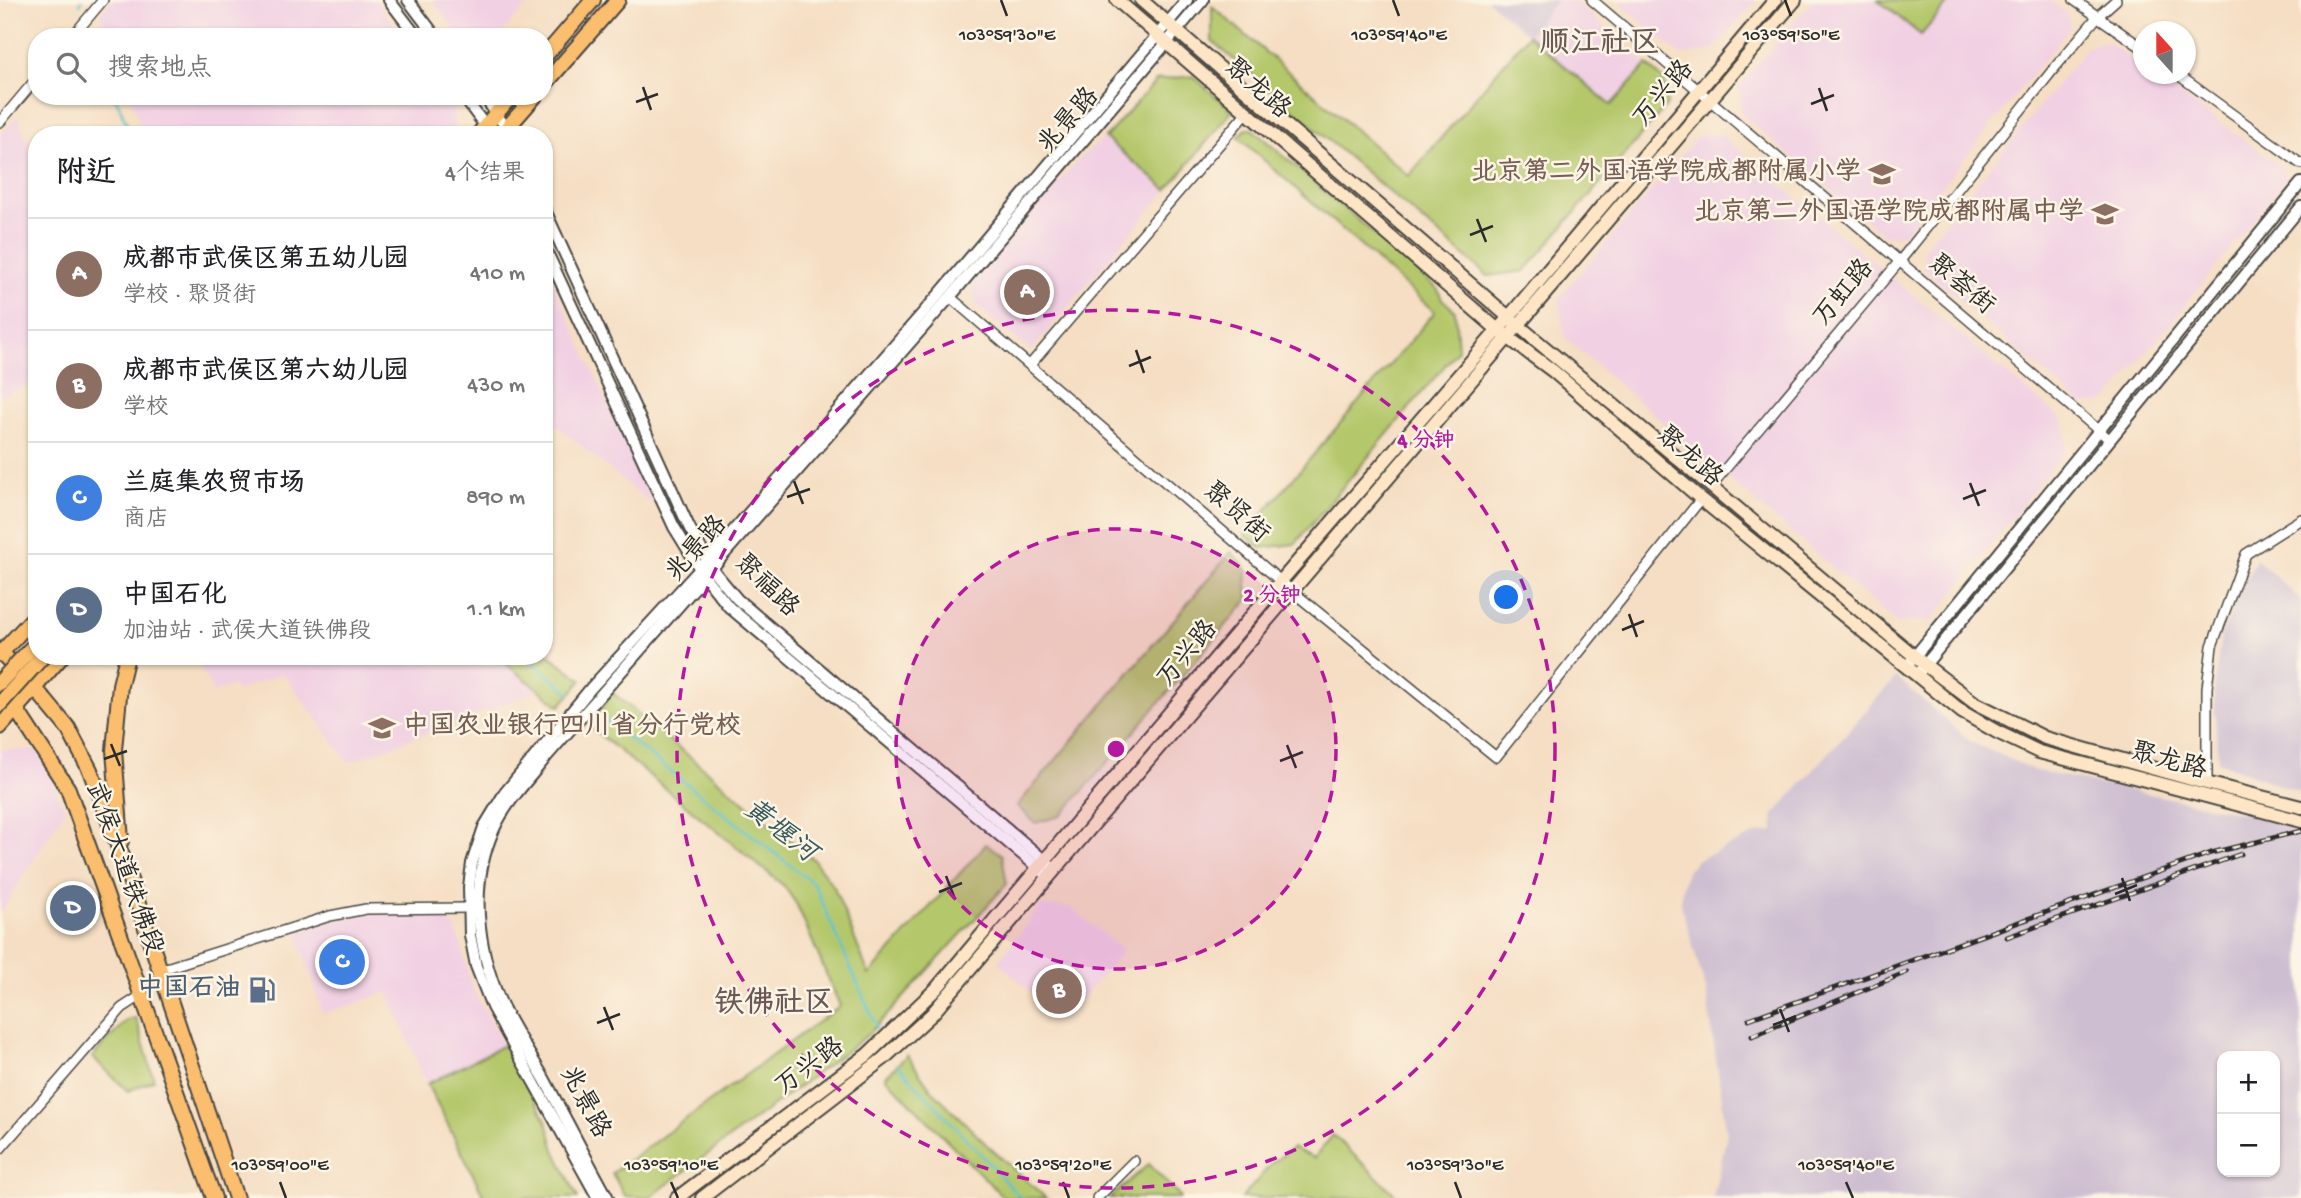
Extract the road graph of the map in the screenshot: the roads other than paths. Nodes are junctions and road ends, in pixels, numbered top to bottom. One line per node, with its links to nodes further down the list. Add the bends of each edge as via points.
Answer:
1 (103, 0): 17 (street)
2 (389, 0): 18 (street)
3 (408, 0): 19 (street)
4 (593, 0): 20 (main road)
5 (618, 0): 24 (main road)
6 (1117, 0): 21 (main road, 聚龙路)
7 (1141, 0): 16 (main road, 聚龙路)
8 (1187, 0): 16 (street, 兆景路)
9 (1203, 0): 16 (street, 兆景路)
10 (1592, 0): 28 (street, 聚荟街)
11 (1775, 0): 28 (main road, 万兴路)
12 (1795, 0): 29 (main road)
13 (2074, 0): 15 (street)
14 (2116, 0): 15 (street, 万虹路)
15 (2098, 16): 22 (street); 45 (street, 万虹路)
16 (1172, 27): 21 (street, 兆景路); 48 (main road, 聚龙路)
17 (80, 28)
18 (410, 28)
19 (429, 28)
20 (562, 36): 23 (main road); 24 (main road)
21 (1163, 40): 34 (main road, 聚龙路); 47 (street, 兆景路); 57 (street, 兆景路)
22 (2133, 41)
23 (553, 46)
24 (578, 46): 25 (main road)
25 (553, 75)
26 (2191, 84): 41 (street)
27 (28, 89): 36 (street)
28 (1698, 91): 29 (street, 聚荟街); 48 (main road, 万兴路)
29 (1710, 101): 45 (street, 聚荟街); 49 (main road)
30 (468, 105): 37 (street)
31 (491, 105): 35 (street)
32 (504, 105): 35 (main road)
33 (528, 105): 40 (main road)
34 (1247, 112): 50 (main road, 聚龙路); 51 (street)
35 (497, 113): 38 (main road); 39 (street)
36 (0, 122)
37 (481, 126)
38 (489, 126)
39 (504, 126)
40 (512, 126)
41 (2301, 164)
42 (2301, 183): 52 (street)
43 (2301, 206): 53 (street)
44 (553, 228): 57 (street, 聚福路)
45 (1899, 262): 52 (street, 聚荟街); 54 (street, 万虹路)
46 (553, 266): 57 (street, via 663,505)
47 (950, 297): 51 (street, 聚贤街); 57 (street, 兆景路)
48 (1509, 316): 49 (main road, 聚龙路); 50 (main road, 万兴路)
49 (1519, 326): 50 (main road); 54 (main road, 聚龙路)
50 (1504, 334): 55 (main road, 聚龙路); 58 (main road, 万兴路); 59 (main road)
51 (1030, 365): 58 (street, 聚贤街)
52 (2098, 431): 53 (street, 聚荟街); 63 (street)
53 (2110, 440): 63 (street)
54 (1711, 486): 63 (main road, 聚龙路)
55 (1701, 499): 59 (street, 聚贤街, via 1496,757); 67 (main road, 聚龙路)
56 (2301, 519): 74 (street, via 2246,554 2212,646)
57 (706, 569): 78 (street, 聚福路); 80 (street, 兆景路, via 591,688 503,794 484,827 472,863); 88 (street, 兆景路, via 508,804 494,830 479,887 484,956 501,1002)
58 (1281, 581): 59 (street, 聚贤街); 78 (main road, 万兴路)
59 (1292, 591): 79 (main road)
60 (28, 624): 61 (main road)
61 (1, 652): 69 (main road, 武侯大道铁佛段)
62 (28, 652): 68 (main road, bridge)
63 (1920, 661): 67 (street); 74 (main road, 聚龙路, via 1975,703 2045,738)
64 (35, 665): 71 (main road, bridge)
65 (54, 665): 69 (main road)
66 (125, 665): 77 (main road, via 114,750)
67 (1911, 672): 76 (main road, 聚龙路, via 1962,712 2039,752)
68 (0, 682)
69 (34, 687): 72 (main road); 77 (main road, 武侯大道铁佛段, via 68,728 90,770)
70 (0, 690): 72 (main road, 武侯大道铁佛段)
71 (0, 704)
72 (16, 709): 73 (main road); 82 (main road, 武侯大道铁佛段, via 68,789)
73 (0, 727)
74 (2207, 783): 75 (main road, 聚龙路)
75 (2301, 807)
76 (2301, 821)
77 (122, 856): 81 (main road, 武侯大道铁佛段)
78 (1041, 864): 79 (street, 聚福路); 89 (main road, 万兴路, via 902,1023 867,1055)
79 (1052, 874): 90 (main road, via 906,1039)
80 (470, 908): 81 (street, via 366,909 330,916); 87 (street, 兆景路, via 476,966 492,1007)
81 (160, 970): 86 (main road, 武侯大道铁佛段)
82 (142, 995): 83 (street, via 122,1009); 85 (main road, 武侯大道铁佛段)
83 (0, 1149)
84 (1133, 1161): 91 (street)
85 (214, 1198)
86 (236, 1198)
87 (598, 1198)
88 (608, 1198)
89 (677, 1198)
90 (702, 1198)
91 (1097, 1198)

